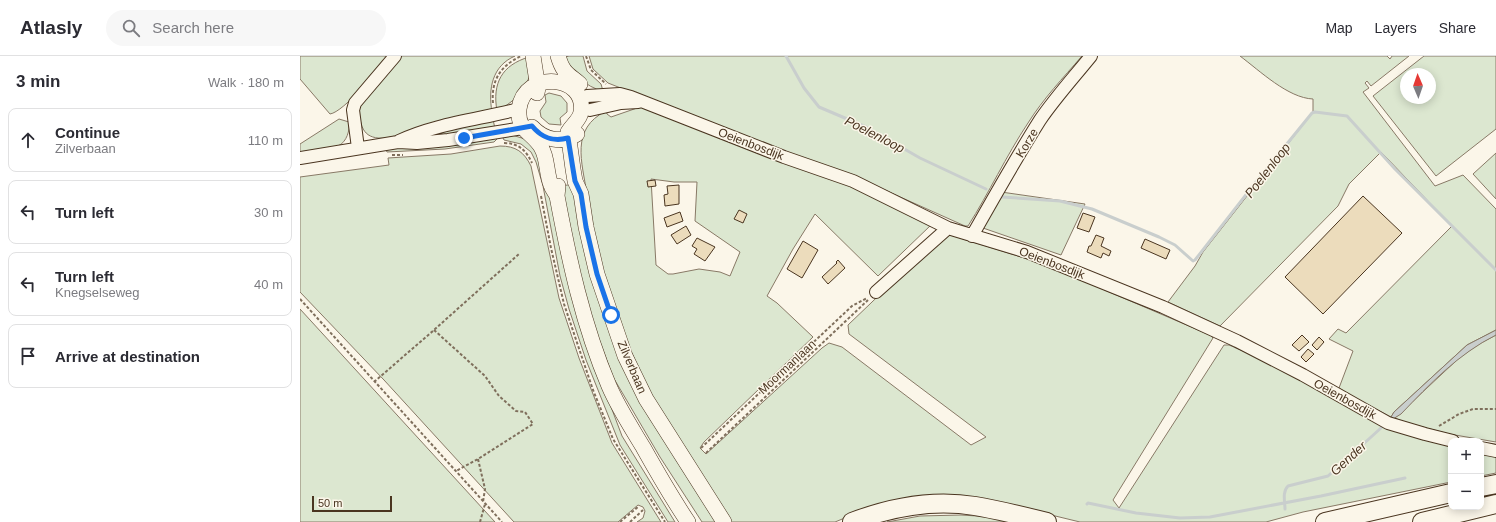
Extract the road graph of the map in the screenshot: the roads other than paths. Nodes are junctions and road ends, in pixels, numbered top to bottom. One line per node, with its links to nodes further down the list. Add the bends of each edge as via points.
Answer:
1 (395, 56): 14 (street, via 355,103 353,110)
2 (533, 56): 7 (main road)
3 (551, 56): 6 (main road)
4 (558, 56): 6 (main road)
5 (1092, 56): 17 (street, Korze, via 1040,120)
6 (562, 78): 7 (main road); 8 (main road)
7 (537, 84): 9 (main road, via 526,92); 10 (main road, via 537,92 527,108)
8 (585, 101): 11 (main road, via 581,104 581,111 570,129); 16 (street, Oeienbosdijk, via 620,94 643,102 853,181)
9 (519, 109): 10 (main road, via 520,121); 13 (street, via 411,135)
10 (527, 127): 12 (main road, via 527,134); 13 (street, via 448,140)
11 (572, 136): 12 (main road, via 558,140); 27 (main road, Zilverbaan, via 575,181 581,194 597,274 625,356 646,399)
12 (542, 140): 26 (main road, via 557,178 557,196 574,278 599,362 622,412)
13 (398, 142): 14 (street)
14 (358, 148): 15 (street)
15 (300, 158)
16 (948, 228): 17 (street, Oeienbosdijk); 18 (street)
17 (972, 236): 19 (street, Oeienbosdijk, via 1027,252 1163,306 1303,375 1388,423)
18 (876, 292)
19 (1448, 440)
20 (1484, 449): 21 (street)
21 (1496, 451)
22 (1496, 484): 23 (highway)
23 (1484, 486)
24 (1448, 494): 30 (highway)
25 (1496, 504): 31 (highway)
26 (688, 522)
27 (724, 522)
28 (852, 522): 29 (highway, via 892,509 946,504 974,506)
29 (1047, 522)
30 (1325, 522)
31 (1422, 522)

